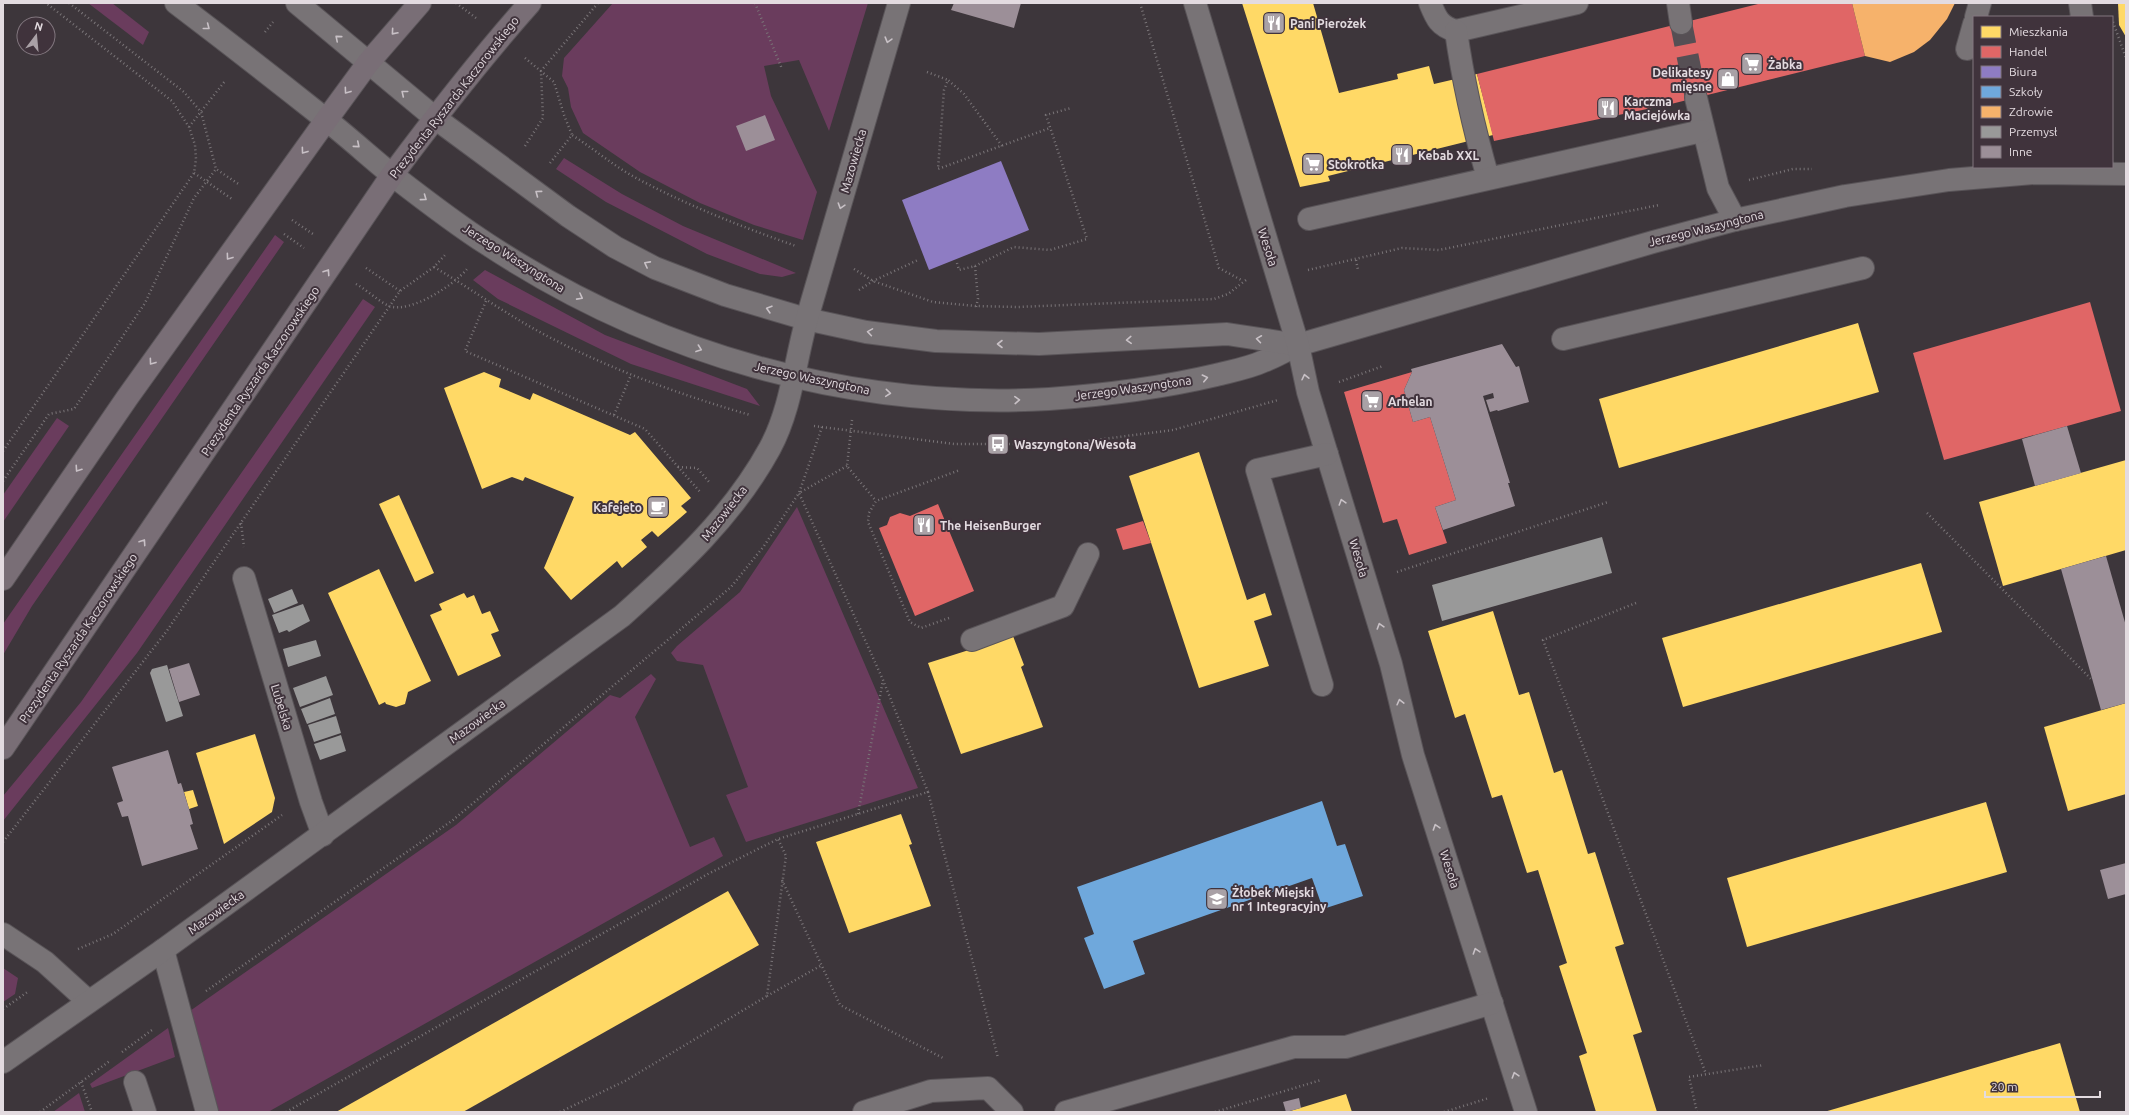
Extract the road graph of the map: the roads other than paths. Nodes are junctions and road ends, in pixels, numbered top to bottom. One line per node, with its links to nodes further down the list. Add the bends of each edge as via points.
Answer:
1 (176, 3): 19 (street, Jerzego Waszyngtona, one-way to 19)
2 (297, 3): 16 (street, Jerzego Waszyngtona, one-way to 2)
3 (420, 3): 16 (main road, one-way to 16)
4 (530, 3): 18 (main road, Prezydenta Ryszarda Kaczorowskiego, via 500,36)
5 (899, 3): 27 (street, Mazowiecka, one-way to 27)
6 (1195, 3): 29 (street, Wesoła)
7 (1430, 3): 14 (street, via 1438,22)
8 (1577, 3): 14 (street)
9 (1980, 3): 11 (street)
10 (2080, 3): 12 (street)
11 (1976, 16)
12 (2082, 16)
13 (1973, 27): 15 (street)
14 (1456, 31): 23 (street, via 1464,85)
15 (1966, 49)
16 (368, 63): 18 (street, Jerzego Waszyngtona, one-way to 16); 19 (main road, one-way to 19)
17 (1696, 98): 20 (street)
18 (435, 118): 22 (main road, Prezydenta Ryszarda Kaczorowskiego); 27 (street, Jerzego Waszyngtona, one-way to 18, via 767,309 690,283 655,268 568,216)
19 (327, 119): 22 (street, Jerzego Waszyngtona, one-way to 22); 34 (main road, one-way to 34, via 127,398)
20 (1702, 131): 23 (street); 25 (street, via 1718,188)
21 (2126, 174): 25 (street, Jerzego Waszyngtona, via 2035,173 1948,180 1845,196)
22 (392, 175): 30 (street, Jerzego Waszyngtona, one-way to 30, via 488,245 620,318 718,356); 37 (main road, Prezydenta Ryszarda Kaczorowskiego, one-way to 22)
23 (1488, 178): 24 (street)
24 (1309, 218)
25 (1735, 220): 29 (street, Jerzego Waszyngtona)
26 (1863, 268): 28 (street)
27 (806, 319): 29 (street, Jerzego Waszyngtona, one-way to 27, via 1227,334 1039,344 988,344 936,341 866,332); 30 (street, Mazowiecka)
28 (1562, 339)
29 (1298, 345): 30 (street, Jerzego Waszyngtona, one-way to 29, via 856,390 1000,401 1076,397 1174,384 1225,373 1263,362); 31 (street, Wesoła, one-way to 29, via 1308,392)
30 (794, 376): 38 (street, Mazowiecka, via 781,422 770,448 748,483 703,541 680,564 622,616)
31 (1327, 454): 36 (street, via 1257,470); 42 (street, Wesoła, one-way to 31, via 1413,755 1391,664)
32 (1088, 554): 35 (street, via 1063,606)
33 (244, 578): 38 (street, Lubelska)
34 (3, 579)
35 (972, 640)
36 (1322, 685)
37 (3, 748)
38 (323, 835): 40 (street, Mazowiecka)
39 (3, 934): 41 (street, via 45,962)
40 (163, 950): 41 (street, Mazowiecka); 46 (street)
41 (88, 1002): 43 (street, Mazowiecka)
42 (1492, 1003): 49 (street, via 1346,1047 1294,1047); 50 (street, Wesoła, one-way to 42)
43 (3, 1062)
44 (135, 1082): 45 (street)
45 (145, 1112)
46 (207, 1112)
47 (864, 1112): 48 (street, via 931,1091 988,1088)
48 (1012, 1112)
49 (1066, 1112)
50 (1526, 1112)

